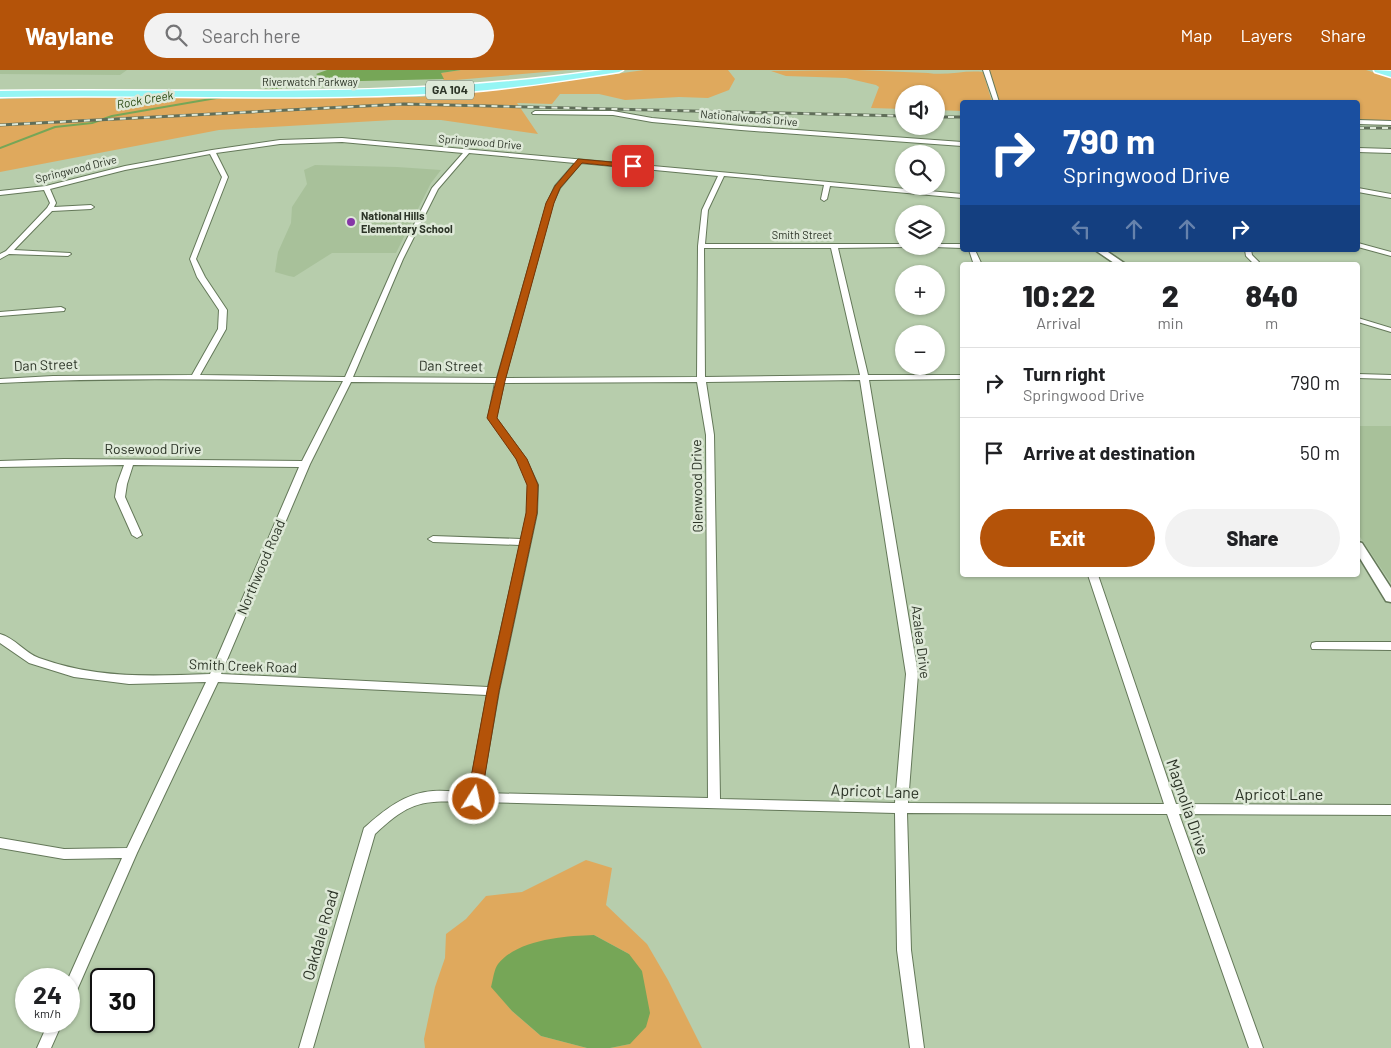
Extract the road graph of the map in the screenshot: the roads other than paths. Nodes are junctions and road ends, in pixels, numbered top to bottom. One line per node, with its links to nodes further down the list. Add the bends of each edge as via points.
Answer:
1 (600, 70): 6 (main road, Riverwatch Parkway / GA 104, via 461,86 300,90)
2 (620, 70): 7 (main road, Riverwatch Parkway / GA 104, via 568,79 377,93)
3 (986, 70): 8 (street)
4 (1378, 70): 5 (main road)
5 (1390, 71)
6 (0, 88)
7 (0, 94)
8 (996, 100)
9 (535, 113): 12 (street, Nationalwoods Drive, via 614,113 741,128)
10 (1360, 122): 11 (street)
11 (1391, 123)
12 (960, 144)
13 (1360, 150): 15 (street)
14 (468, 151): 16 (street, Springwood Drive, via 314,140); 17 (street, Springwood Drive); 51 (street, Northwood Road, via 435,188)
15 (1391, 151)
16 (212, 152): 20 (street, Springwood Drive, via 125,168); 47 (street, via 225,177 193,259 223,310 222,329)
17 (580, 161): 18 (street, Springwood Drive); 54 (street, via 557,187 550,203)
18 (722, 174): 19 (street, Springwood Drive); 29 (street, Glenwood Drive, via 705,210)
19 (828, 183): 23 (street, Springwood Drive); 25 (street)
20 (46, 188): 22 (street, Springwood Drive); 27 (street, via 53,202)
21 (1360, 190): 24 (street)
22 (0, 193)
23 (960, 196)
24 (1391, 196)
25 (824, 199)
26 (91, 207): 27 (street)
27 (50, 209): 34 (street)
28 (834, 245): 29 (street, Smith Street); 30 (street, Smith Street); 48 (street, Azalea Drive)
29 (701, 246): 52 (street, Glenwood Drive)
30 (895, 246)
31 (945, 246): 32 (street)
32 (960, 246)
33 (1360, 246): 38 (street)
34 (8, 252): 37 (street); 39 (street)
35 (1102, 252): 40 (street)
36 (1248, 252): 41 (street)
37 (68, 254)
38 (1391, 254)
39 (0, 257)
40 (1118, 262)
41 (1255, 262)
42 (61, 309): 43 (street)
43 (0, 314)
44 (1360, 321): 45 (street)
45 (1391, 330)
46 (1360, 376): 50 (street)
47 (195, 377): 51 (street, Dan Street); 53 (street, Dan Street)
48 (864, 377): 49 (street, Dan Street); 52 (street, Dan Street); 71 (street, Azalea Drive, via 912,674)
49 (960, 377)
50 (1391, 377)
51 (348, 378): 54 (street, Dan Street); 57 (street, Northwood Road)
52 (701, 378): 54 (street, Dan Street); 70 (street, Glenwood Drive, via 710,435)
53 (0, 380)
54 (500, 381): 60 (street, via 492,418 522,459 533,485 532,513)
55 (129, 463): 56 (street, Rosewood Drive); 57 (street, Rosewood Drive); 58 (street, via 120,497)
56 (0, 464)
57 (305, 464): 67 (street, Northwood Road)
58 (137, 535)
59 (433, 539): 60 (street)
60 (525, 542): 68 (street)
61 (1360, 549): 63 (street)
62 (1094, 577): 73 (street, Magnolia Drive)
63 (1391, 598)
64 (0, 638): 67 (street, Smith Creek Road, via 33,660 74,673 129,680)
65 (1316, 646): 66 (street)
66 (1391, 646)
67 (214, 678): 68 (street, Smith Creek Road); 76 (street, Northwood Road)
68 (493, 691): 69 (street)
69 (474, 799): 70 (street, Apricot Lane); 74 (street, Apricot Lane, via 432,796 408,802 385,816)
70 (714, 802): 71 (street, Apricot Lane)
71 (901, 808): 73 (street, Apricot Lane); 81 (street, Azalea Drive, via 904,950)
72 (1391, 810): 73 (street, Apricot Lane)
73 (1172, 811): 82 (street, Magnolia Drive)
74 (368, 832): 80 (street, Oakdale Road)
75 (0, 844): 76 (street, via 64,854)
76 (131, 853): 77 (street, Northwood Road)
77 (80, 968)
78 (51, 1033): 79 (street)
79 (44, 1048)
80 (306, 1048)
81 (917, 1048)
82 (1256, 1048)

